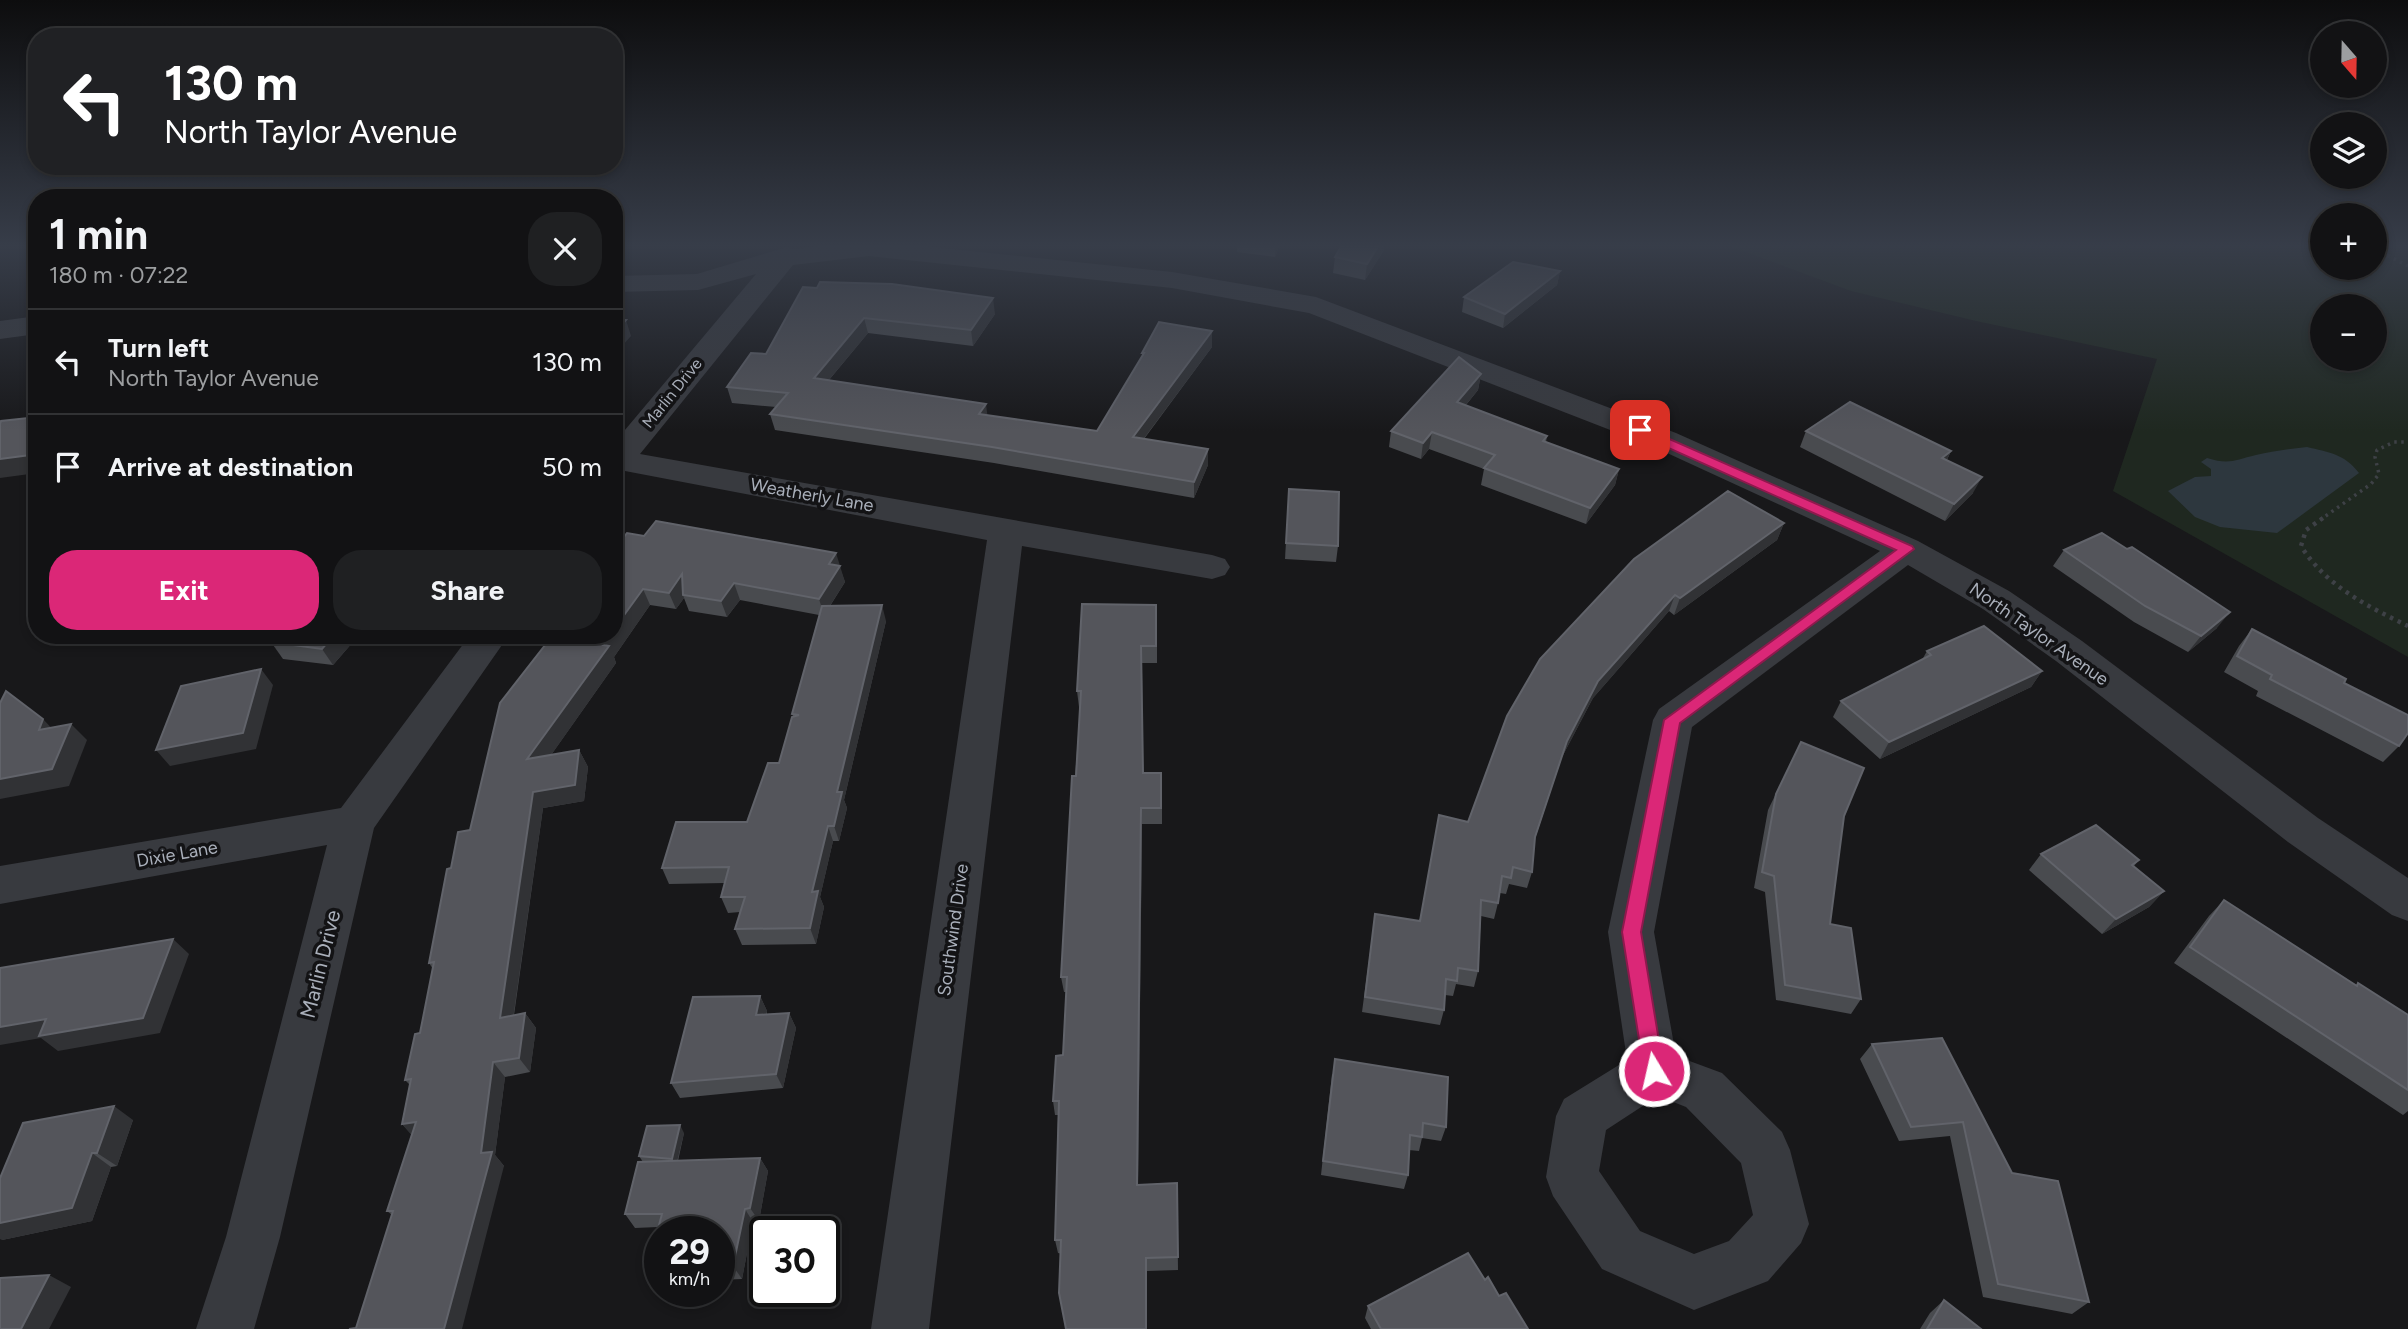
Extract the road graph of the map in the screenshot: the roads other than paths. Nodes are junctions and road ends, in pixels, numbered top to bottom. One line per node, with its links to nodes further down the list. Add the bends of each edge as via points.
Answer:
1 (745, 307): 5 (street, Marlin Drive)
2 (1319, 307): 8 (street, North Taylor Avenue, via 1665,440)
3 (28, 326): 4 (street)
4 (0, 330)
5 (623, 454)
6 (623, 463): 7 (street, Weatherly Lane)
7 (1006, 532): 9 (street, Weatherly Lane); 16 (street, Southwind Drive)
8 (1906, 549): 13 (street, North Taylor Avenue, via 1996,600 2303,830); 14 (street, via 1672,720 1631,932)
9 (1212, 566)
10 (483, 644): 11 (street, Marlin Drive)
11 (354, 823): 12 (street, Dixie Lane); 15 (street, Marlin Drive, via 253,1237)
12 (0, 885)
13 (2408, 902)
14 (1654, 1071): 14 (street, via 1704,1090 1764,1150 1782,1224 1748,1261 1693,1282 1621,1250 1572,1177 1582,1116)
15 (225, 1329)
16 (900, 1329)

